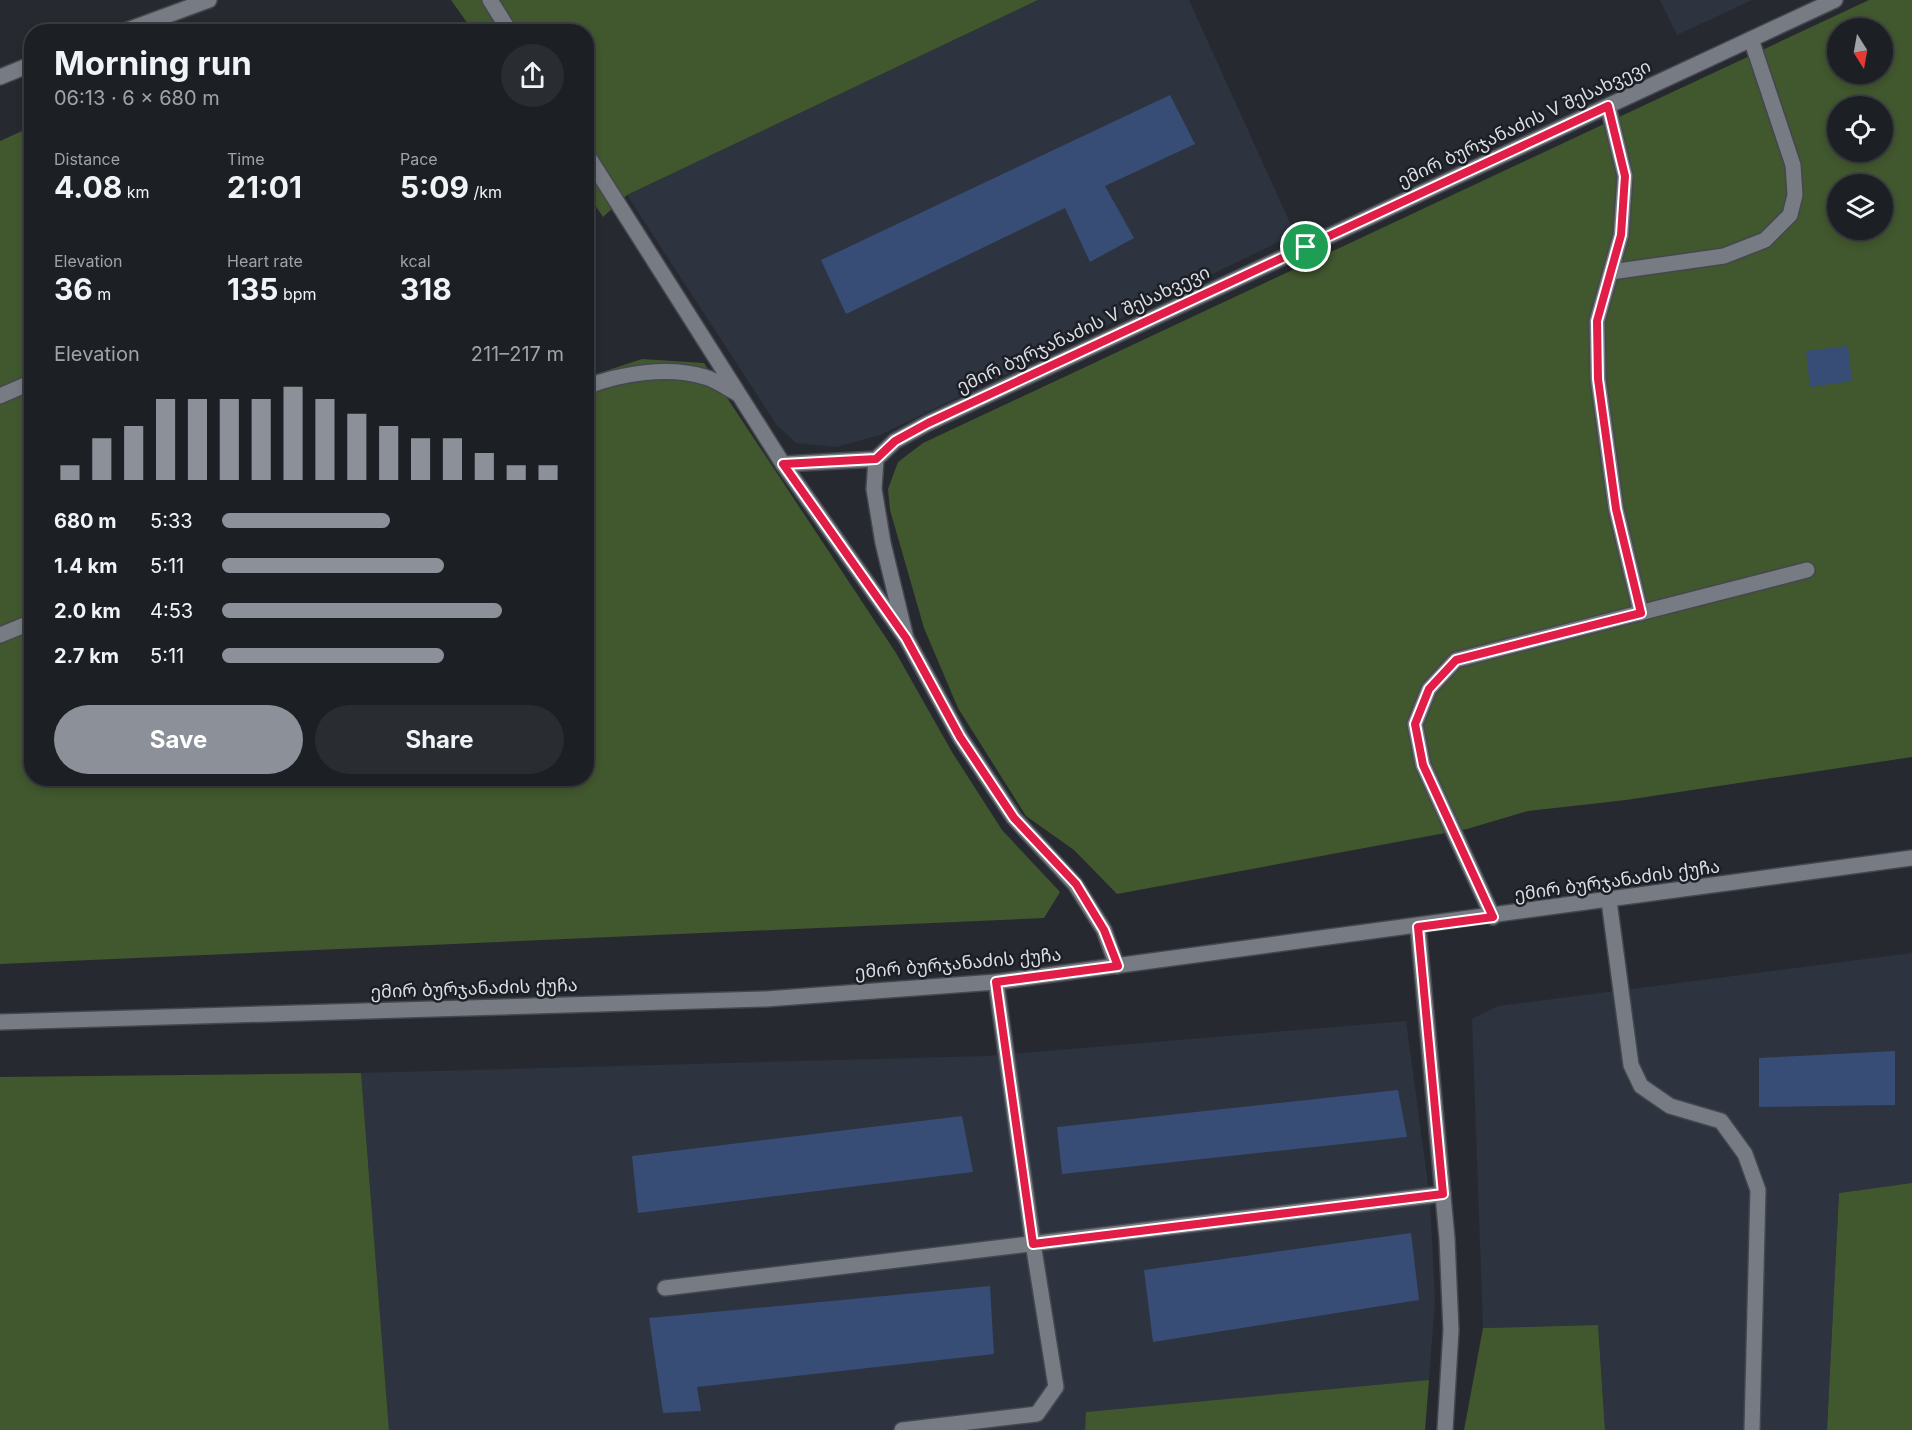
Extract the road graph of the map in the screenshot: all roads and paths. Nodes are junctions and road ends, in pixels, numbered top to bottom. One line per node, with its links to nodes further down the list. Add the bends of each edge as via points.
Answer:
1 (209, 0): 4 (street)
2 (490, 0): 5 (street)
3 (1835, 0): 6 (street, ემირ ბურჯანაძის V შესახვევი)
4 (144, 24)
5 (505, 24)
6 (1751, 39): 9 (street, ემირ ბურჯანაძის V შესახვევი); 11 (street, via 1793,165 1795,195 1790,215 1765,240 1724,256)
7 (24, 67): 8 (street)
8 (0, 77)
9 (1608, 106): 11 (street, via 1625,176 1621,235); 16 (street, ემირ ბურჯანაძის V შესახვევი, via 928,423 895,441)
10 (594, 166): 14 (street)
11 (1611, 272): 19 (street, via 1597,321 1598,379 1616,509)
12 (594, 384): 14 (street, via 637,374 673,372 705,377)
13 (24, 386): 15 (street)
14 (738, 394): 17 (street)
15 (0, 396)
16 (876, 459): 17 (street); 22 (street, via 875,500)
17 (783, 464): 22 (street)
18 (1807, 570): 19 (street)
19 (1641, 613): 25 (street, via 1456,660 1429,689 1415,724 1423,765)
20 (24, 625): 21 (street)
21 (0, 635)
22 (906, 638): 27 (street, via 960,737 1014,818 1076,884 1104,930)
23 (1912, 858): 24 (street, ემირ ბურჯანაძის ქუჩა)
24 (1609, 901): 25 (street, ემირ ბურჯანაძის ქუჩა); 35 (street, via 1632,1065 1641,1086 1670,1106 1721,1121 1746,1154 1758,1190)
25 (1493, 917): 26 (street, ემირ ბურჯანაძის ქუჩა)
26 (1418, 927): 27 (street, ემირ ბურჯანაძის ქუჩა); 30 (street)
27 (1118, 966): 28 (street, ემირ ბურჯანაძის ქუჩა)
28 (996, 982): 29 (street, ემირ ბურჯანაძის ქუჩა, via 766,999); 31 (street)
29 (0, 1022)
30 (1443, 1194): 31 (street); 34 (street, via 1451,1330)
31 (1033, 1244): 32 (street); 33 (street, via 1056,1387 1036,1414)
32 (665, 1288)
33 (902, 1430)
34 (1445, 1430)
35 (1752, 1430)

